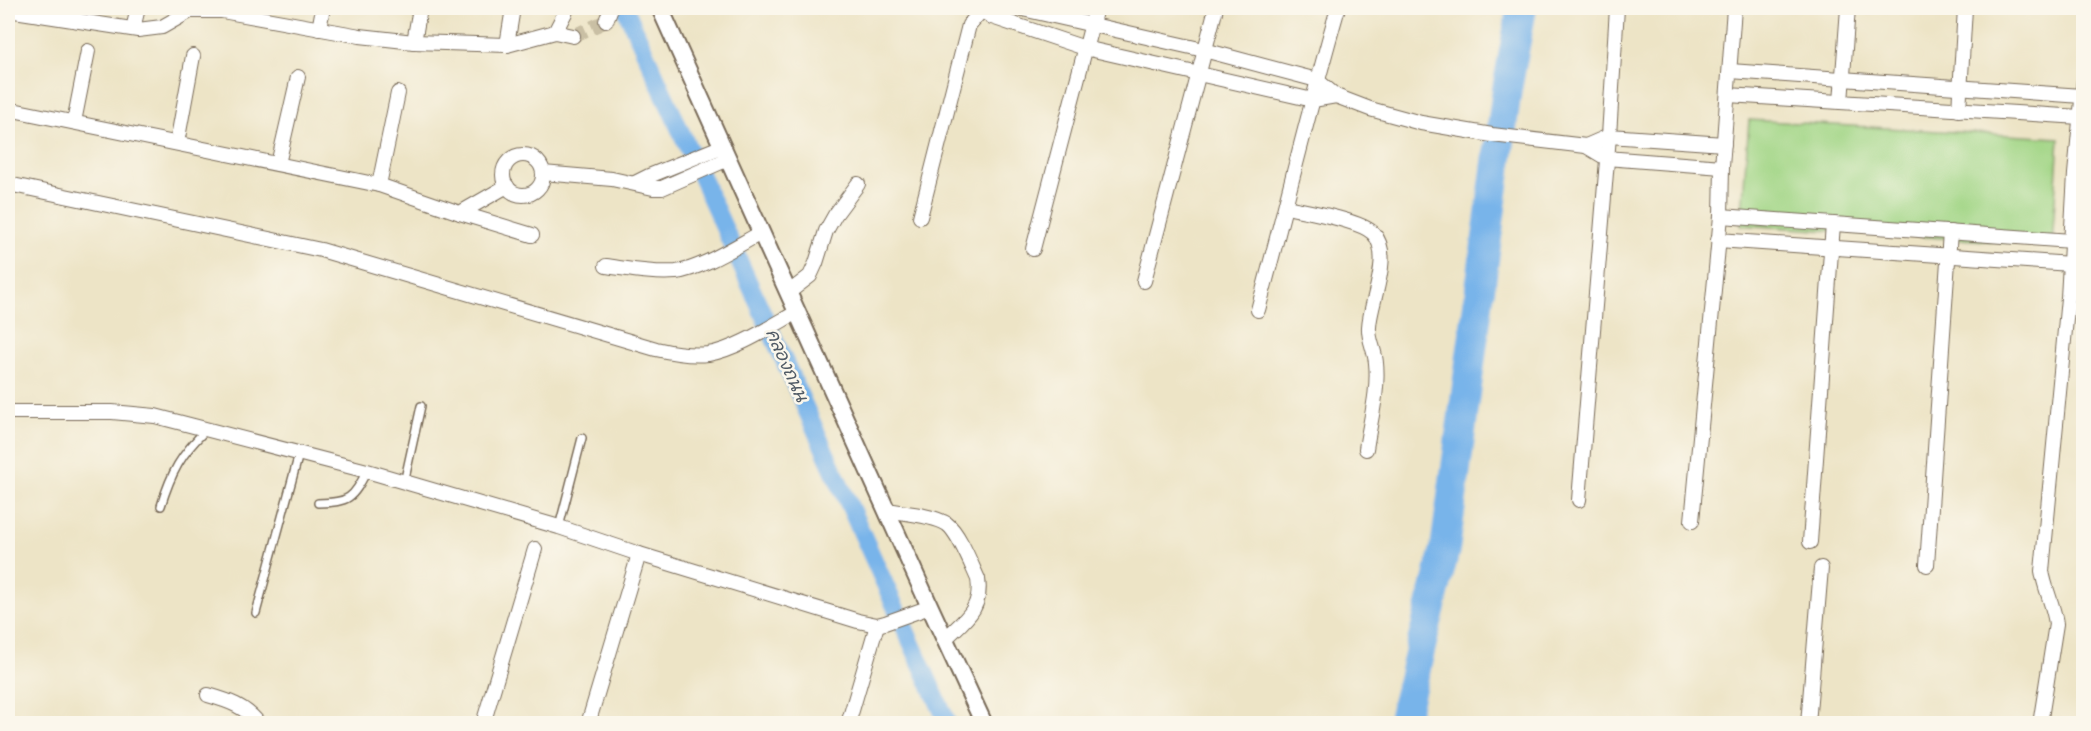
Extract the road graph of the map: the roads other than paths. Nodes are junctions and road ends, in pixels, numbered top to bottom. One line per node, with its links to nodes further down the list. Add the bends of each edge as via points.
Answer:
1 (138, 8): 22 (street)
2 (323, 8): 23 (street)
3 (420, 8): 26 (street)
4 (513, 8): 27 (street)
5 (660, 8): 53 (street)
6 (983, 8): 20 (street); 67 (street, via 969,25)
7 (1013, 8): 20 (street)
8 (1018, 8): 21 (street)
9 (1096, 8): 21 (street)
10 (1216, 8): 29 (street)
11 (1338, 8): 36 (street)
12 (1617, 8): 49 (street)
13 (1734, 8): 32 (street)
14 (1848, 8): 37 (street)
15 (1965, 8): 38 (street)
16 (8, 10): 19 (street)
17 (232, 10): 22 (street, via 190,11 162,27); 23 (street)
18 (566, 11): 24 (street)
19 (47, 12): 22 (street)
20 (999, 18): 28 (street)
21 (1092, 24): 28 (street); 29 (street)
22 (134, 29)
23 (319, 29): 26 (street)
24 (555, 32): 25 (street); 27 (street)
25 (573, 36)
26 (414, 42): 27 (street)
27 (507, 45)
28 (1085, 48): 33 (street); 75 (street)
29 (1204, 50): 33 (street); 36 (street)
30 (88, 51): 48 (street)
31 (194, 56): 50 (street)
32 (1730, 72): 37 (street); 40 (street)
33 (1199, 73): 43 (street); 79 (street)
34 (298, 77): 55 (street)
35 (2084, 79): 42 (street)
36 (1317, 80): 41 (street); 43 (street)
37 (1841, 80): 38 (street); 44 (street)
38 (1959, 88): 42 (street); 46 (street)
39 (398, 93): 61 (street)
40 (1728, 95): 44 (street); 51 (street)
41 (1336, 96): 43 (street); 52 (street, via 1421,123)
42 (2082, 96): 47 (street)
43 (1313, 100): 64 (street)
44 (1841, 102): 46 (street)
45 (8, 109): 48 (street)
46 (1959, 110): 47 (street)
47 (2080, 117): 58 (street)
48 (74, 123): 50 (street)
49 (1609, 136): 51 (street); 52 (street); 54 (street)
50 (177, 143): 55 (street)
51 (1724, 144): 56 (street)
52 (1586, 146): 54 (street)
53 (719, 156): 59 (street, via 675,166); 59 (street, via 662,188); 71 (street)
54 (1606, 158): 56 (street); 91 (street)
55 (278, 164): 61 (street)
56 (1722, 167): 66 (street)
57 (543, 173): 59 (street); 63 (street, via 542,182 530,194 513,193); 63 (street, via 534,158 516,157 504,169)
58 (2079, 175): 73 (street)
59 (635, 183)
60 (8, 184): 82 (street, via 321,250 673,353 709,354 753,337)
61 (379, 184): 65 (street)
62 (858, 184): 80 (street, via 826,231 810,276)
63 (507, 186): 65 (street)
64 (1286, 207): 81 (street); 87 (street, via 1358,224 1379,242 1382,259 1369,326 1377,381)
65 (460, 213): 70 (street)
66 (1721, 216): 68 (street); 72 (street)
67 (920, 217)
68 (1833, 224): 69 (street); 74 (street)
69 (1950, 232): 73 (street); 76 (street)
70 (532, 235)
71 (757, 235): 78 (street, via 677,272); 80 (street)
72 (1718, 240): 74 (street); 95 (street)
73 (2072, 241): 77 (street)
74 (1831, 247): 76 (street); 97 (street)
75 (1033, 249)
76 (1947, 255): 77 (street); 100 (street)
77 (2071, 264): 113 (street, via 2042,571 2056,624)
78 (606, 267)
79 (1144, 281)
80 (788, 293): 82 (street)
81 (1258, 310)
82 (791, 315): 94 (street)
83 (422, 406): 90 (lane)
84 (8, 412): 85 (street, via 112,412)
85 (207, 429): 88 (street); 93 (lane, via 190,445 171,475)
86 (582, 438): 96 (lane)
87 (1366, 450)
88 (299, 453): 89 (street); 103 (lane)
89 (367, 471): 90 (street); 92 (lane, via 352,496 340,502)
90 (404, 483): 96 (street)
91 (1579, 500)
92 (318, 503)
93 (160, 506)
94 (886, 510): 102 (street); 105 (street, via 945,523 978,579 975,609)
95 (1692, 521)
96 (559, 527): 99 (street)
97 (1810, 542)
98 (535, 549): 108 (street)
99 (639, 554): 104 (street, via 858,621); 109 (street)
100 (1927, 565)
101 (1821, 568): 112 (street)
102 (924, 609): 104 (street); 105 (street)
103 (256, 613)
104 (881, 624): 110 (street)
105 (945, 639): 111 (street)
106 (208, 694): 107 (street, via 237,704)
107 (259, 723)
108 (483, 723)
109 (588, 723)
110 (848, 723)
111 (984, 723)
112 (1808, 723)
113 (2040, 723)

